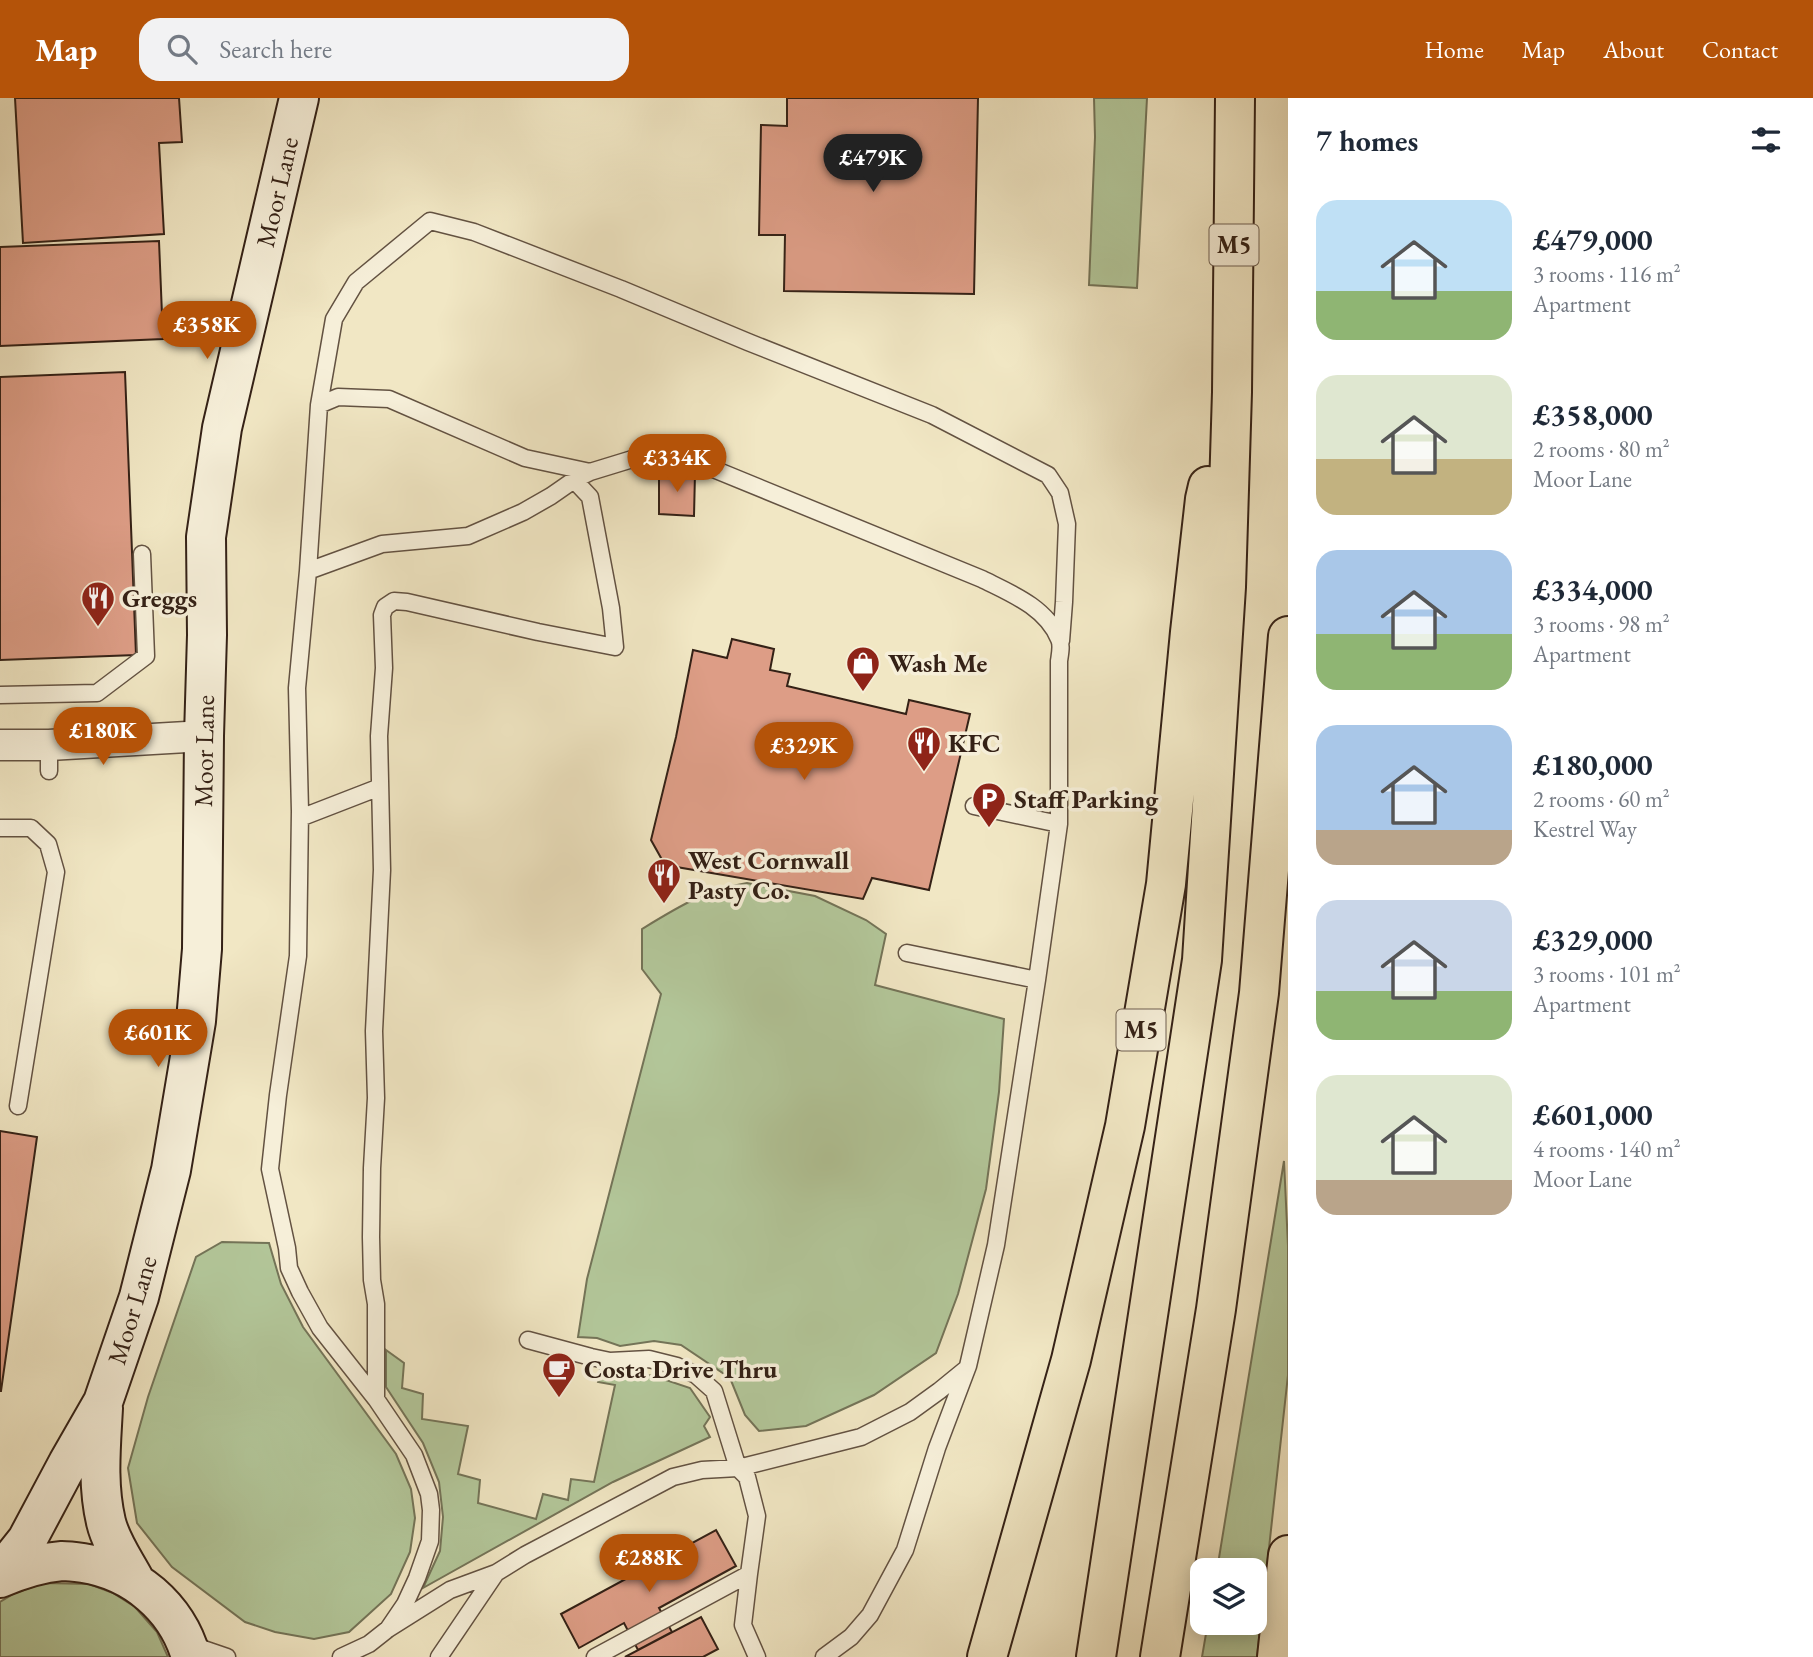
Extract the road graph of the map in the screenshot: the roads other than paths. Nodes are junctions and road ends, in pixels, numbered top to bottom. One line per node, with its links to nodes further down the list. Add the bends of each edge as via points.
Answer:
1 (299, 98): 12 (main road, Moor Lane, via 222,428 206,537)
2 (1235, 98): 3 (highway, M5)
3 (1232, 392): 40 (highway, M5, via 1205,499 1166,884 1125,1126 1072,1360); 41 (highway, M5, via 1226,587 1202,960)
4 (318, 405): 5 (lane, via 338,397 389,400 525,458); 8 (lane); 10 (lane, via 334,319 356,282 430,221 474,232 932,415 1048,474 1060,493 1067,524)
5 (590, 472): 6 (lane); 10 (lane, via 652,453 690,459 1024,599)
6 (574, 480): 8 (lane, via 523,512 468,536 382,544); 14 (lane, via 590,497 615,647 394,601 383,615)
7 (142, 554): 11 (lane, via 146,656 97,694)
8 (308, 571): 16 (lane, via 297,688)
9 (1288, 636): 42 (highway, via 1259,993 1216,1308)
10 (1061, 641): 17 (lane)
11 (0, 695)
12 (204, 736): 13 (street, via 49,758); 25 (main road, Moor Lane, via 202,949 196,1021 171,1170 139,1297)
13 (0, 745)
14 (380, 787): 16 (lane); 24 (lane, via 382,870 371,1237)
15 (974, 807): 17 (lane)
16 (300, 818): 24 (lane, via 298,956 270,1169 289,1268 320,1328)
17 (1059, 824): 20 (lane)
18 (0, 828): 21 (lane, via 31,828 48,844 56,872)
19 (907, 953): 20 (lane)
20 (1037, 980): 23 (lane, via 996,1245)
21 (18, 1106)
22 (528, 1340): 26 (lane, via 610,1361 649,1359 696,1375 714,1391)
23 (968, 1366): 26 (lane, via 910,1412 861,1437); 39 (lane, via 905,1550 870,1615)
24 (376, 1399): 32 (lane, via 414,1455 431,1510 426,1556 405,1604)
25 (103, 1402): 30 (main road, Moor Lane, via 27,1540); 31 (main road, Moor Lane, via 100,1481 107,1523)
26 (738, 1468): 28 (lane, via 673,1477); 29 (lane, via 747,1477 757,1516)
27 (1288, 1555): 43 (highway)
28 (496, 1573): 32 (lane, via 450,1590); 36 (lane)
29 (748, 1574): 37 (lane); 38 (lane, via 743,1625)
30 (0, 1576): 31 (main road, via 65,1561 101,1566)
31 (135, 1581): 33 (main road, via 170,1614)
32 (388, 1629): 35 (lane)
33 (189, 1650): 34 (lane)
34 (227, 1657)
35 (341, 1657)
36 (439, 1657)
37 (595, 1657)
38 (757, 1657)
39 (824, 1657)
40 (987, 1657)
41 (1096, 1657)
42 (1160, 1657)
43 (1277, 1657)

